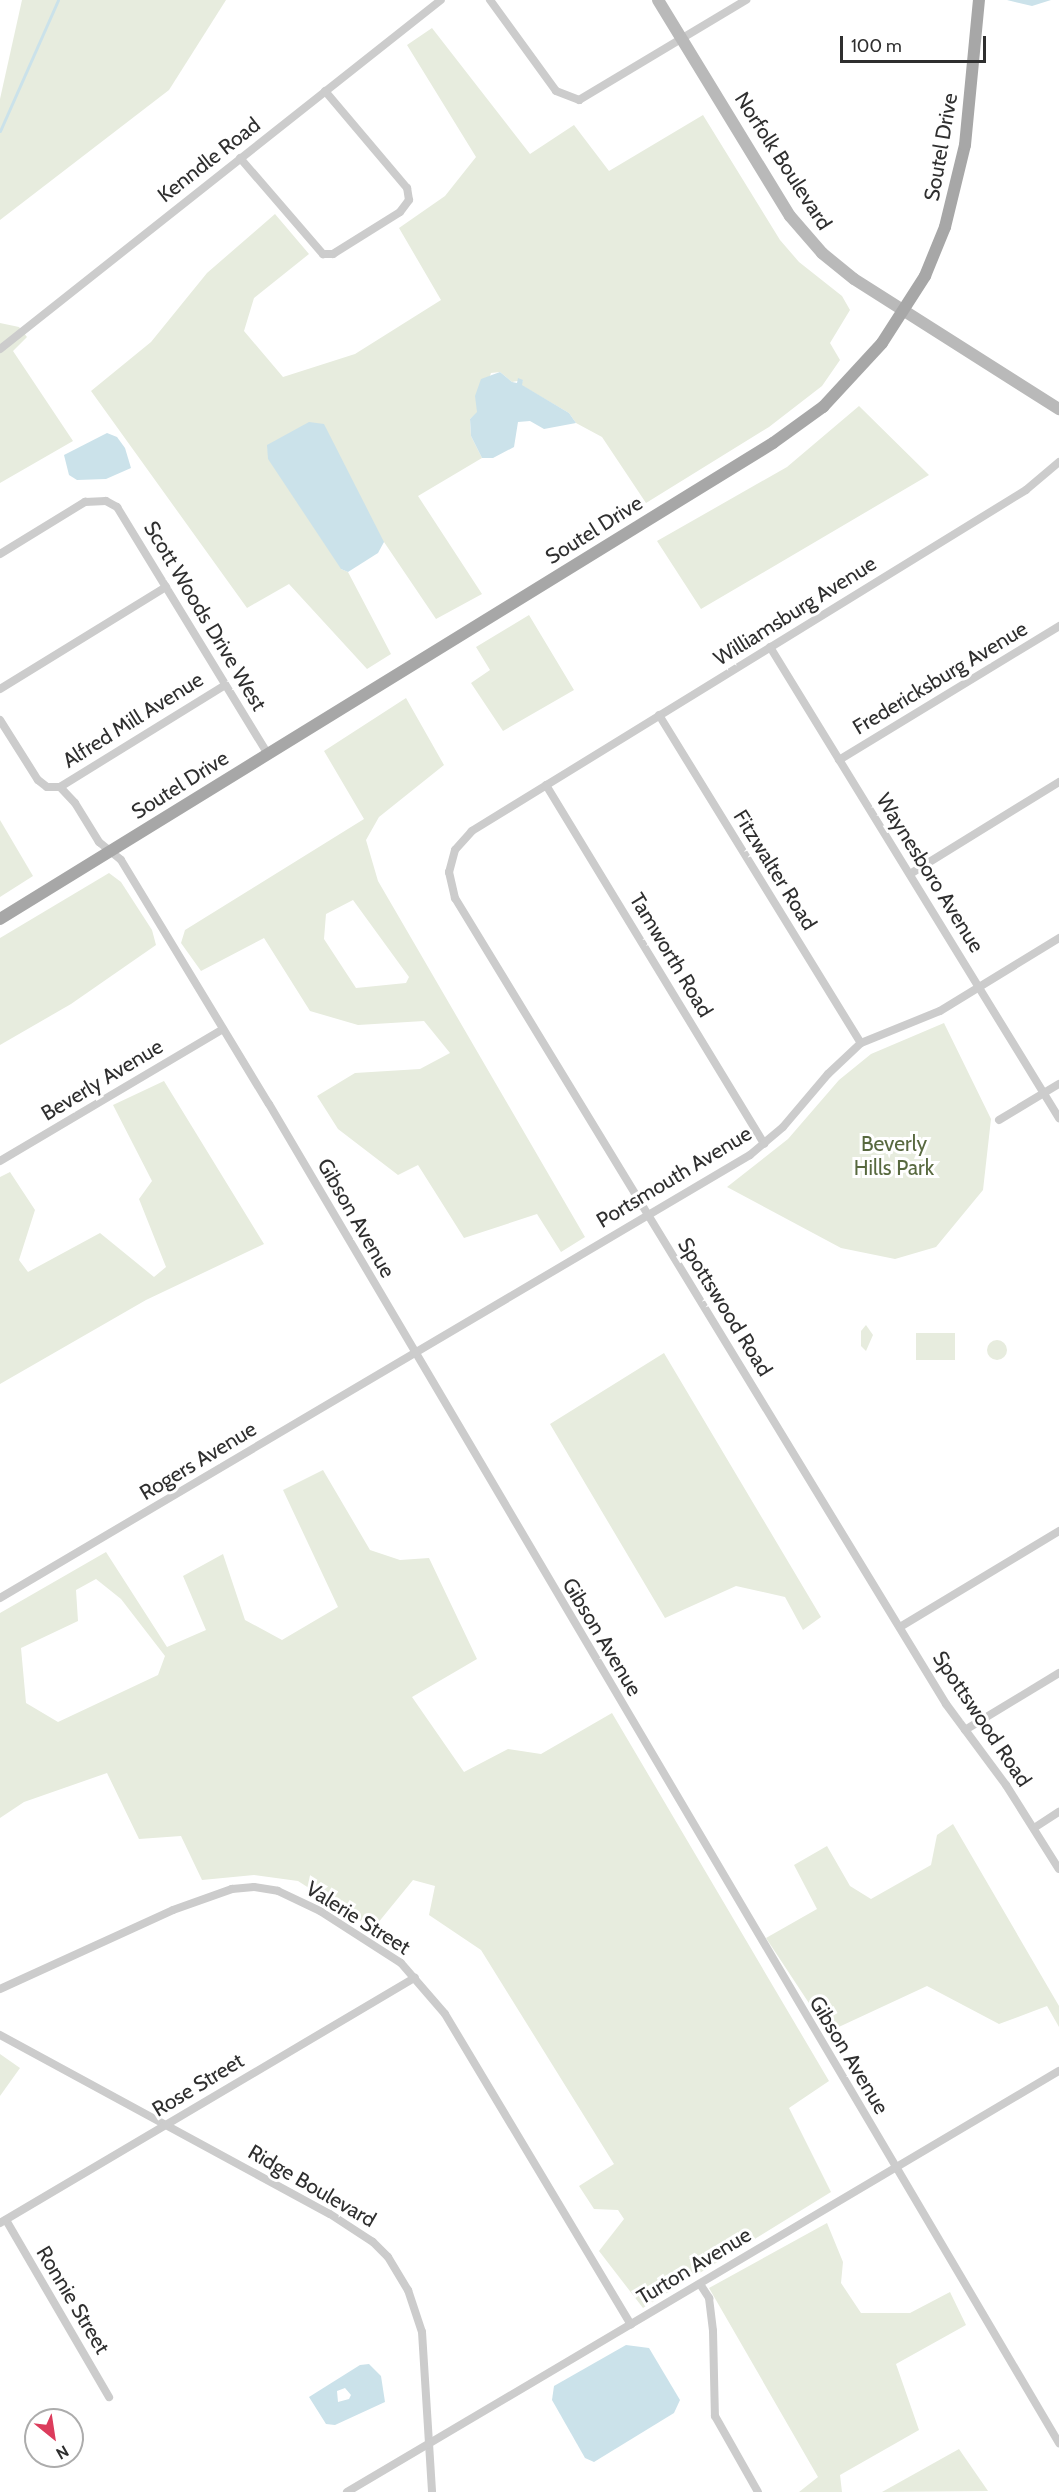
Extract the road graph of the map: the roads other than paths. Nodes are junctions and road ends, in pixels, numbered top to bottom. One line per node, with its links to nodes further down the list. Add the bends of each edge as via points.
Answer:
1 (441, 0): 7 (street, Kenndle Road)
2 (490, 0): 6 (street, via 556,91 570,99 587,97)
3 (657, 0): 6 (street, Norfolk Boulevard)
4 (746, 0): 6 (street)
5 (979, 0): 9 (main road, Soutel Drive, via 960,178 940,242)
6 (681, 39): 9 (street, Norfolk Boulevard, via 807,236 837,266)
7 (325, 91): 8 (street, Kenndle Road); 8 (street, via 407,188 410,200 400,212 333,254 323,254)
8 (240, 158): 10 (street, Kenndle Road)
9 (904, 311): 11 (street, Norfolk Boulevard); 21 (main road, Soutel Drive, via 856,375 794,429)
10 (0, 349)
11 (1059, 410)
12 (1059, 462): 16 (street, Williamsburg Avenue, via 1026,490)
13 (0, 554): 14 (street, Scott Woods Drive West, via 85,502 106,501 123,514)
14 (166, 587): 17 (street, Scott Woods Drive West); 18 (street)
15 (1059, 626): 22 (street, Fredericksburg Avenue)
16 (770, 647): 19 (street, Williamsburg Avenue); 22 (street, Waynesboro Avenue)
17 (225, 685): 21 (street, Scott Woods Drive West); 25 (street, Alfred Mill Avenue)
18 (0, 689)
19 (659, 715): 24 (street, Williamsburg Avenue); 32 (street, Fitzwalter Road)
20 (0, 720): 25 (street, via 38,780 47,787)
21 (268, 754): 26 (main road, Soutel Drive)
22 (839, 760): 27 (street, Waynesboro Avenue)
23 (1059, 782): 27 (street)
24 (546, 785): 37 (street, Tamworth Road); 39 (street, Spottswood Road, via 462,840 451,859 450,884)
25 (60, 787): 26 (street, Gibson Avenue)
26 (111, 852): 28 (main road, Soutel Drive); 31 (street, Gibson Avenue, via 121,860)
27 (910, 874): 30 (street, Waynesboro Avenue)
28 (0, 919)
29 (1059, 938): 30 (street, Portsmouth Avenue)
30 (979, 988): 32 (street, Portsmouth Avenue, via 940,1011); 34 (street, Waynesboro Avenue)
31 (223, 1029): 38 (street, Beverly Avenue); 40 (street, Gibson Avenue)
32 (861, 1043): 37 (street, Portsmouth Avenue)
33 (1059, 1084): 34 (street)
34 (1044, 1093): 35 (street, Waynesboro Avenue); 36 (street)
35 (1059, 1118)
36 (999, 1120)
37 (764, 1143): 39 (street, Portsmouth Avenue)
38 (0, 1161)
39 (648, 1215): 40 (street, Portsmouth Avenue); 43 (street, Spottswood Road)
40 (413, 1354): 42 (street, Rogers Avenue); 54 (street, Gibson Avenue)
41 (1059, 1531): 43 (street)
42 (0, 1598)
43 (900, 1627): 45 (street, Spottswood Road)
44 (1059, 1673): 45 (street)
45 (965, 1730): 47 (street, Spottswood Road)
46 (1059, 1812): 47 (street)
47 (1034, 1828): 48 (street, Spottswood Road)
48 (1059, 1869)
49 (415, 1978): 50 (street, Valerie Street, via 401,1963 320,1911 278,1891 254,1887 232,1889 173,1910); 53 (street, Rose Street); 57 (street, Valerie Street, via 445,2014)
50 (0, 1989)
51 (0, 2035): 53 (street, Ridge Boulevard)
52 (1059, 2071): 54 (street, Turton Avenue)
53 (165, 2126): 55 (street, Rose Street); 60 (street, Ridge Boulevard, via 330,2214 374,2242 388,2257 408,2290 422,2332)
54 (896, 2168): 56 (street, Turton Avenue); 59 (street, Gibson Avenue)
55 (3, 2222): 58 (street, Ronnie Street)
56 (700, 2284): 57 (street, Turton Avenue); 63 (street, via 709,2298 713,2331 715,2416)
57 (631, 2325): 60 (street, Turton Avenue)
58 (110, 2397)
59 (1059, 2443)
60 (428, 2444): 61 (street, Turton Avenue); 62 (street, Ridge Boulevard)
61 (347, 2492)
62 (432, 2492)
63 (758, 2492)

